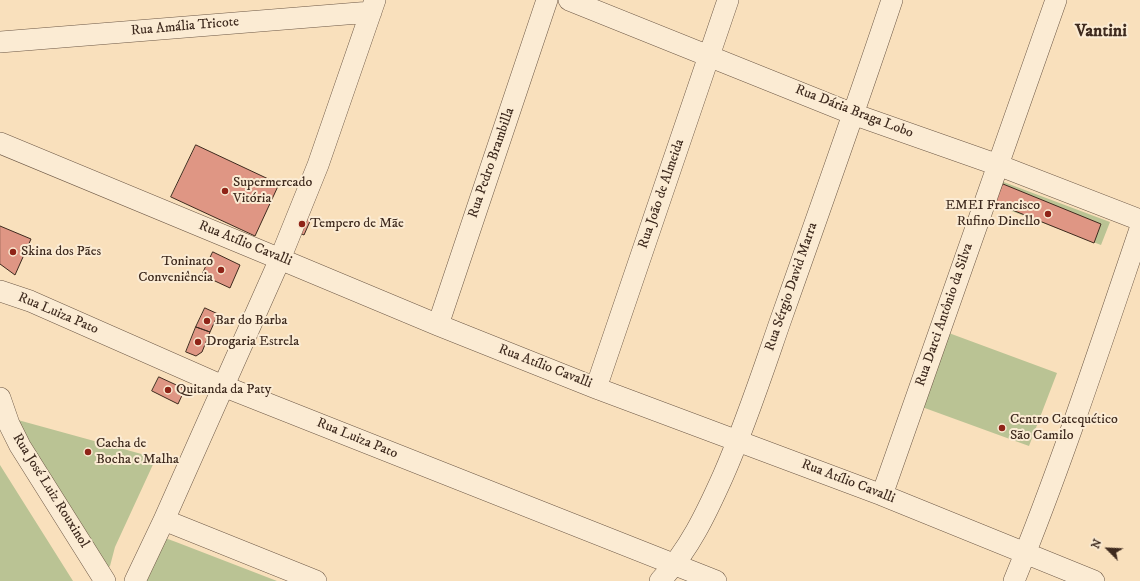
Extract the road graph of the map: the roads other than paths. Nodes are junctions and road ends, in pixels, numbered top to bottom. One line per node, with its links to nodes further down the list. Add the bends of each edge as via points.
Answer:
1 (547, 0): 16 (street, Rua Pedro Brambilla)
2 (569, 0): 8 (street, Rua Dária Braga Lobo)
3 (728, 0): 8 (street, Rua João de Almeida)
4 (892, 0): 9 (street, Rua Sérgio David Marra)
5 (1056, 0): 11 (street, Rua Darci Antônio da Silva)
6 (373, 6): 7 (street, Rua Amália Tricote); 14 (street, via 318,165)
7 (0, 42)
8 (708, 56): 9 (street, Rua Dária Braga Lobo); 18 (street, Rua João de Almeida)
9 (853, 114): 11 (street, Rua Dária Braga Lobo); 20 (street, Rua Sérgio David Marra)
10 (0, 143): 14 (street, Rua Atílio Cavalli)
11 (998, 165): 12 (street, Rua Dária Braga Lobo); 21 (street, Rua Darci Antônio da Silva)
12 (1140, 220)
13 (1140, 229): 23 (street, via 1054,479)
14 (280, 259): 16 (street, Rua Atílio Cavalli); 17 (street)
15 (0, 291): 17 (street, Rua Luiza Pato, via 30,301)
16 (438, 325): 18 (street, Rua Atílio Cavalli)
17 (223, 386): 22 (street); 24 (street, Rua Luiza Pato)
18 (596, 388): 20 (street, Rua Atílio Cavalli)
19 (0, 398): 25 (street, Rua José Luiz Rouxinol, via 20,446)
20 (738, 441): 21 (street, Rua Atílio Cavalli); 24 (street, Rua Sérgio David Marra, via 709,507)
21 (882, 495): 23 (street, Rua Atílio Cavalli)
22 (164, 520): 26 (street); 27 (street)
23 (1025, 554): 30 (street); 31 (street, Rua Atílio Cavalli)
24 (675, 565): 28 (street, Rua Sérgio David Marra); 29 (street, Rua Luiza Pato)
25 (105, 581)
26 (134, 581)
27 (316, 581)
28 (660, 581)
29 (716, 581)
30 (1014, 581)
31 (1094, 581)

